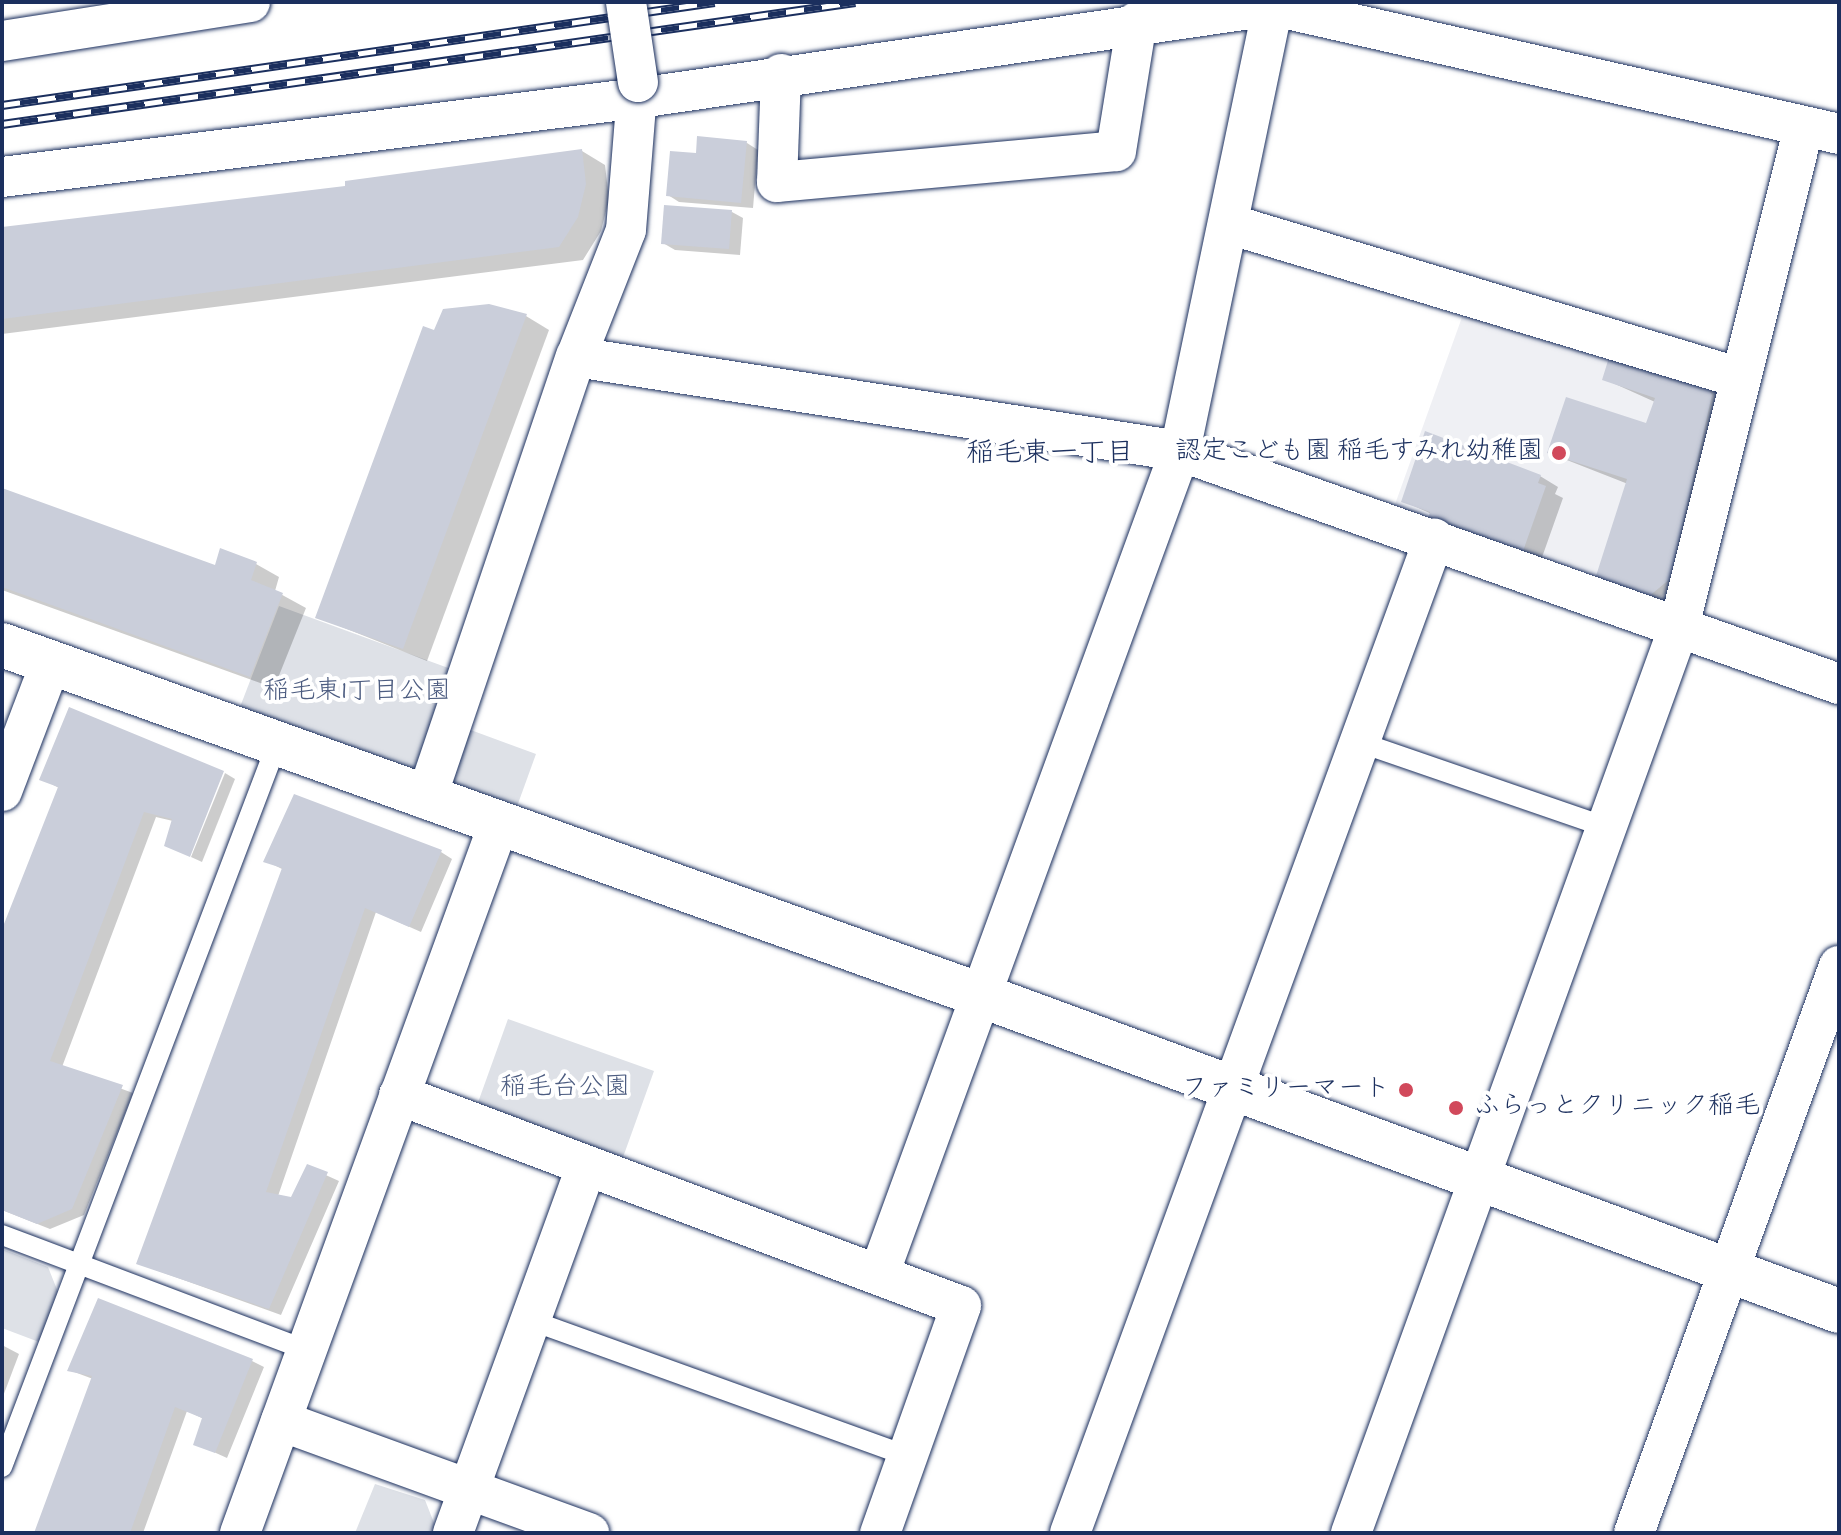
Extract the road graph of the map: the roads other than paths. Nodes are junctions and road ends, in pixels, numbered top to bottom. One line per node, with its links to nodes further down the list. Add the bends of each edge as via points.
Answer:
1 (250, 2): 4 (street)
2 (626, 2): 8 (street, bridge)
3 (1283, 3): 5 (street); 9 (street); 11 (street)
4 (207, 5): 6 (street)
5 (1137, 22): 7 (street); 7 (street, via 1116,151 777,182)
6 (2, 41)
7 (781, 74): 8 (street)
8 (638, 90): 10 (street); 12 (street, via 626,230)
9 (1822, 130): 13 (street)
10 (2, 177)
11 (1229, 224): 13 (street); 14 (street)
12 (576, 357): 14 (street); 23 (street)
13 (1740, 378): 16 (street)
14 (1180, 451): 15 (street); 27 (street)
15 (1434, 539): 16 (street); 20 (street)
16 (1679, 627): 19 (street); 25 (street)
17 (2, 645): 18 (street)
18 (51, 662): 21 (street); 22 (street)
19 (1839, 684)
20 (1359, 742): 25 (lane); 28 (street)
21 (277, 744): 23 (street); 33 (lane)
22 (2, 791)
23 (426, 799): 24 (street)
24 (498, 826): 27 (street); 29 (street)
25 (1606, 827): 31 (street)
26 (1839, 966): 34 (street)
27 (980, 995): 28 (street); 35 (street)
28 (1232, 1089): 31 (street); 47 (street)
29 (399, 1095): 30 (street); 38 (street)
30 (586, 1168): 35 (street); 37 (street)
31 (1479, 1179): 34 (street); 48 (street)
32 (2, 1235): 33 (lane)
33 (80, 1265): 38 (lane); 41 (lane)
34 (1730, 1270): 36 (street); 49 (street)
35 (879, 1274): 40 (street, via 961,1306)
36 (1839, 1311)
37 (530, 1320): 40 (lane); 42 (street)
38 (307, 1350): 39 (street)
39 (281, 1421): 42 (street); 43 (street)
40 (908, 1456): 46 (street)
41 (2, 1467)
42 (470, 1488): 44 (street); 45 (street)
43 (240, 1533)
44 (453, 1533)
45 (589, 1533)
46 (880, 1533)
47 (1070, 1533)
48 (1351, 1533)
49 (1634, 1533)

